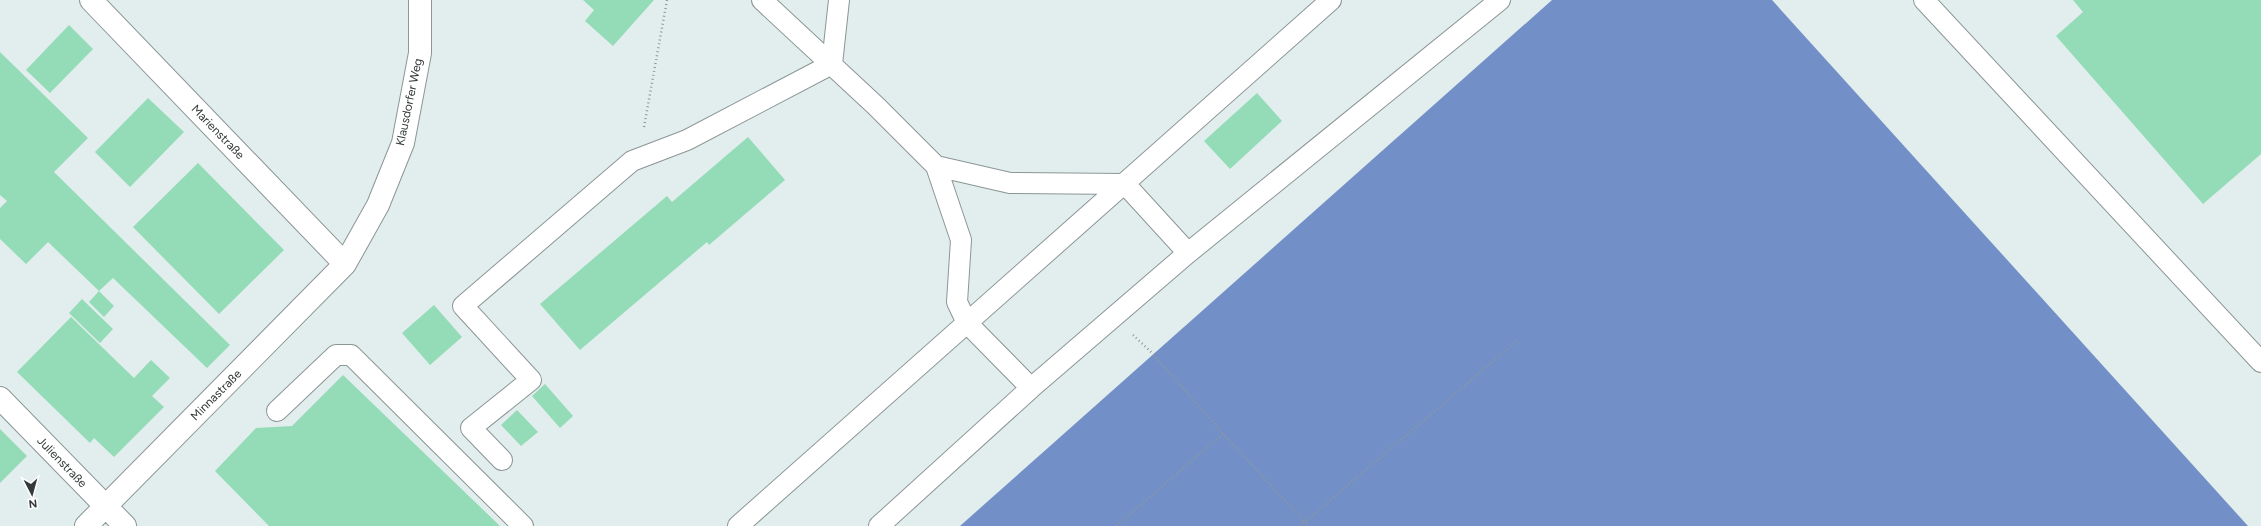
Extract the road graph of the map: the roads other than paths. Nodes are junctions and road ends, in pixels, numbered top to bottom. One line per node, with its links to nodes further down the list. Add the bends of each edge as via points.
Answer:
1 (91, 0): 12 (street, Marienstraße)
2 (420, 0): 12 (street, Klausdorfer Weg, via 420,54 402,142 378,205)
3 (762, 0): 8 (lane)
4 (839, 0): 8 (lane)
5 (1331, 0): 10 (lane)
6 (1500, 0): 11 (lane)
7 (1932, 3): 14 (lane)
8 (832, 64): 9 (lane); 18 (lane, via 687,140 632,161 463,306 531,380 471,428)
9 (936, 166): 10 (lane, via 1010,183); 13 (lane, via 961,240 957,302)
10 (1125, 184): 11 (lane); 13 (lane)
11 (1188, 253): 15 (lane)
12 (345, 264): 19 (street, Minnastraße)
13 (967, 323): 15 (lane); 23 (lane)
14 (2261, 362)
15 (1031, 388): 24 (lane)
16 (0, 398): 19 (street, Julienstraße)
17 (277, 411): 22 (lane, via 336,355 351,355)
18 (502, 460)
19 (105, 506): 20 (street, Minnastraße); 21 (street, Julienstraße)
20 (86, 526)
21 (125, 526)
22 (523, 526)
23 (738, 526)
24 (879, 526)

